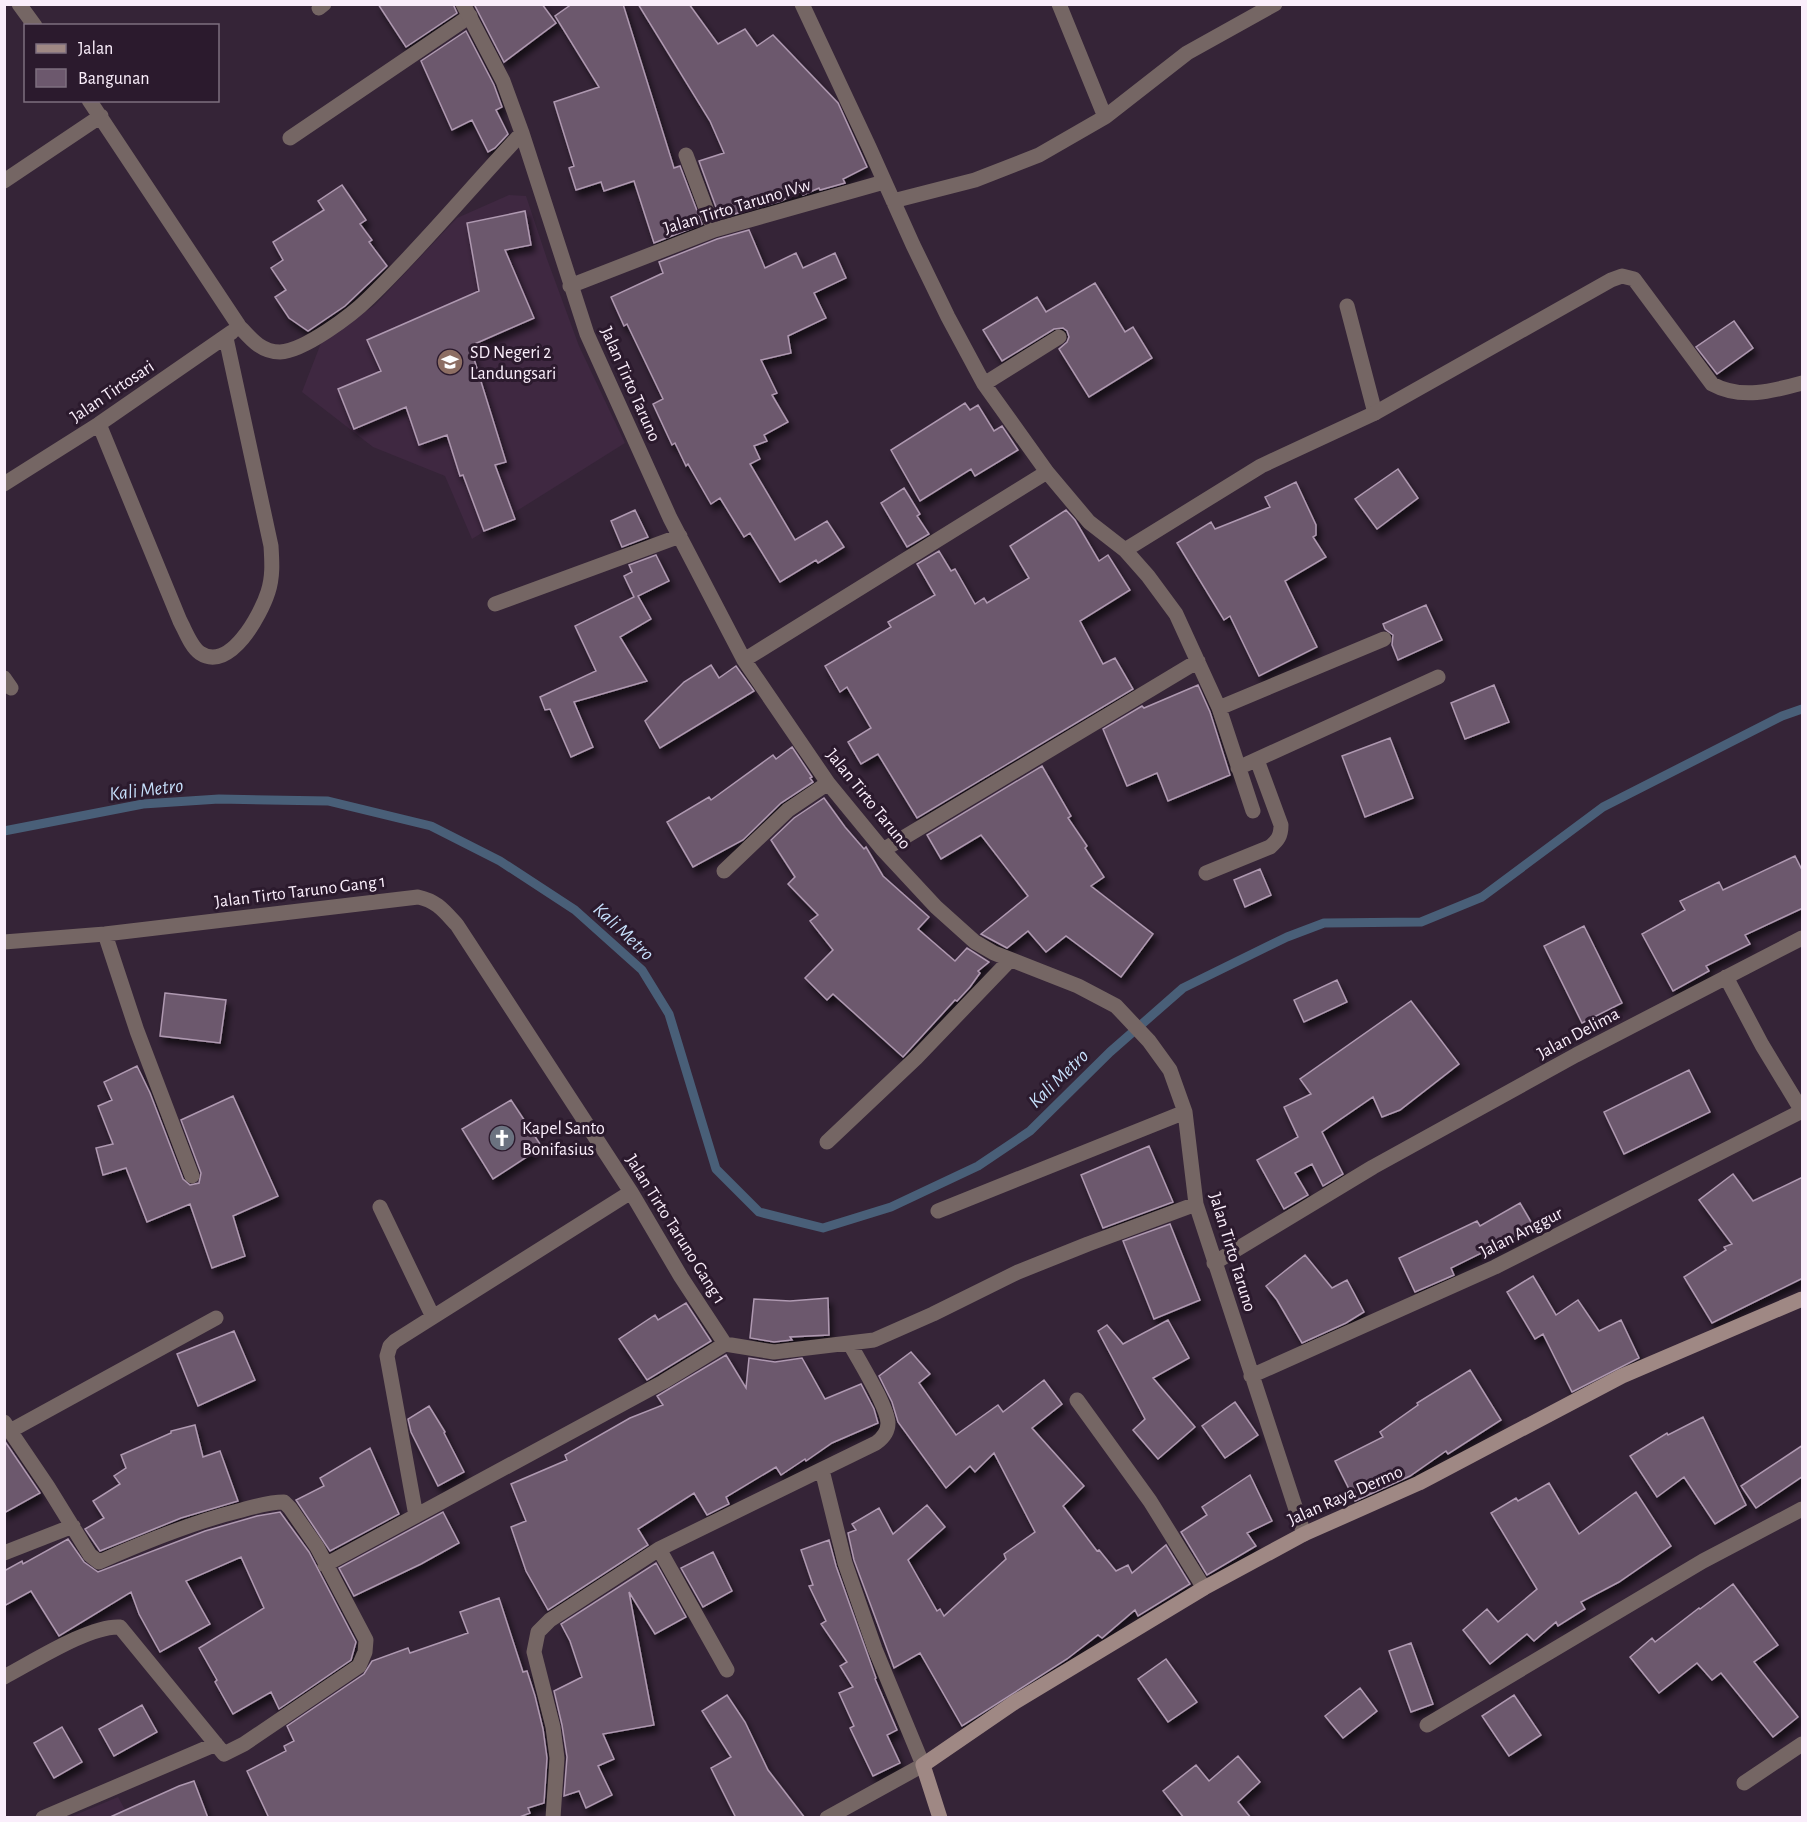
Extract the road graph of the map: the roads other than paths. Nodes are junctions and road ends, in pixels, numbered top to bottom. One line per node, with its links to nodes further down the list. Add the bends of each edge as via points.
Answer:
1 (19, 4): 6 (street)
2 (802, 4): 14 (street)
3 (1059, 4): 9 (street)
4 (1275, 4): 9 (street, via 1187,53)
5 (467, 10): 10 (street, Jalan Tirto Taruno, via 503,81); 11 (street)
6 (34, 24)
7 (90, 102): 8 (street)
8 (101, 117): 13 (street); 19 (street)
9 (1105, 117): 15 (street, via 1040,155 975,180)
10 (522, 133): 17 (street, Jalan Tirto Taruno); 19 (street, via 368,299 323,333 291,351 279,352 256,344)
11 (290, 138)
12 (686, 155): 16 (street)
13 (4, 182)
14 (884, 182): 15 (street); 16 (street, Jalan Tirto Taruno IVw)
15 (893, 201): 23 (street)
16 (714, 230): 17 (street, Jalan Tirto Taruno IVw)
17 (570, 286): 28 (street, Jalan Tirto Taruno, via 587,334)
18 (1347, 306): 24 (street)
19 (239, 326): 20 (street, Jalan Tirtosari)
20 (226, 338): 25 (street, Jalan Tirtosari); 25 (street, via 273,568 256,619 227,653 214,657 200,652 186,631)
21 (1059, 338): 23 (street)
22 (1803, 383): 24 (street, via 1755,394 1731,392 1712,384 1634,279 1622,276)
23 (984, 384): 26 (street)
24 (1375, 413): 29 (street, via 1260,466)
25 (99, 424): 27 (street, Jalan Tirtosari)
26 (1047, 472): 29 (street, via 1089,522); 32 (street)
27 (4, 484)
28 (680, 536): 30 (street); 32 (street, Jalan Tirto Taruno)
29 (1125, 550): 33 (street, via 1176,614)
30 (495, 604)
31 (1384, 639): 35 (street)
32 (744, 660): 38 (street, Jalan Tirto Taruno)
33 (1198, 661): 35 (street); 40 (street)
34 (1438, 677): 36 (street)
35 (1219, 708): 37 (street)
36 (1257, 760): 37 (street); 42 (street, via 1281,825 1278,840 1270,847)
37 (1238, 768): 39 (street)
38 (828, 783): 40 (street, Jalan Tirto Taruno); 41 (street, via 788,810)
39 (1253, 811)
40 (883, 850): 46 (street, Jalan Tirto Taruno, via 975,942)
41 (724, 871)
42 (1206, 873)
43 (105, 934): 45 (street, Jalan Tirto Taruno Gang 1); 51 (street); 52 (street, Jalan Tirto Taruno Gang 1, via 418,897 429,899 456,925)
44 (1802, 938): 47 (street, Jalan Delima)
45 (4, 942)
46 (1010, 960): 49 (street, Jalan Tirto Taruno, via 1078,986 1116,1006 1170,1070); 50 (street, via 916,1058)
47 (1726, 977): 48 (street); 56 (street, Jalan Delima, via 1373,1167)
48 (1803, 1111): 62 (street, Jalan Anggur, via 1494,1267)
49 (1185, 1112): 53 (street, Jalan Tirto Taruno); 55 (street)
50 (827, 1142)
51 (192, 1176)
52 (631, 1192): 58 (street); 60 (street, Jalan Tirto Taruno Gang 1)
53 (1196, 1204): 56 (street, Jalan Tirto Taruno); 61 (street, via 1018,1272 874,1340)
54 (380, 1207): 58 (street)
55 (938, 1211)
56 (1214, 1263): 62 (street, Jalan Tirto Taruno)
57 (1803, 1299): 69 (street, Jalan Raya Dermo, via 1622,1376 1419,1483)
58 (433, 1317): 67 (street, via 394,1341 387,1356)
59 (216, 1318): 64 (street)
60 (725, 1344): 61 (street, via 774,1352); 67 (street)
61 (850, 1344): 65 (street, via 888,1422 883,1437 876,1443)
62 (1251, 1376): 69 (street, Jalan Tirto Taruno)
63 (1077, 1400): 73 (street, via 1150,1501)
64 (7, 1426): 68 (street)
65 (822, 1470): 70 (street); 79 (street, via 845,1563)
66 (1803, 1509): 76 (street, via 1703,1561)
67 (417, 1516): 72 (street)
68 (73, 1526): 71 (street); 72 (street, via 90,1555 99,1562 212,1518 284,1502)
69 (1304, 1534): 73 (street, Jalan Raya Dermo)
70 (660, 1549): 74 (street); 82 (street, via 550,1620 538,1632 534,1652 557,1758)
71 (4, 1553)
72 (325, 1564): 77 (street, via 366,1640 359,1666 244,1744 224,1754)
73 (1204, 1588): 79 (street, Jalan Raya Dermo, via 1015,1702)
74 (726, 1670)
75 (4, 1677): 77 (street, via 59,1647 109,1626 120,1627)
76 (1427, 1725)
77 (216, 1744): 81 (street)
78 (1803, 1744): 80 (street)
79 (923, 1765): 83 (street); 84 (street)
80 (1744, 1783)
81 (43, 1818)
82 (553, 1818)
83 (828, 1818)
84 (940, 1818)

